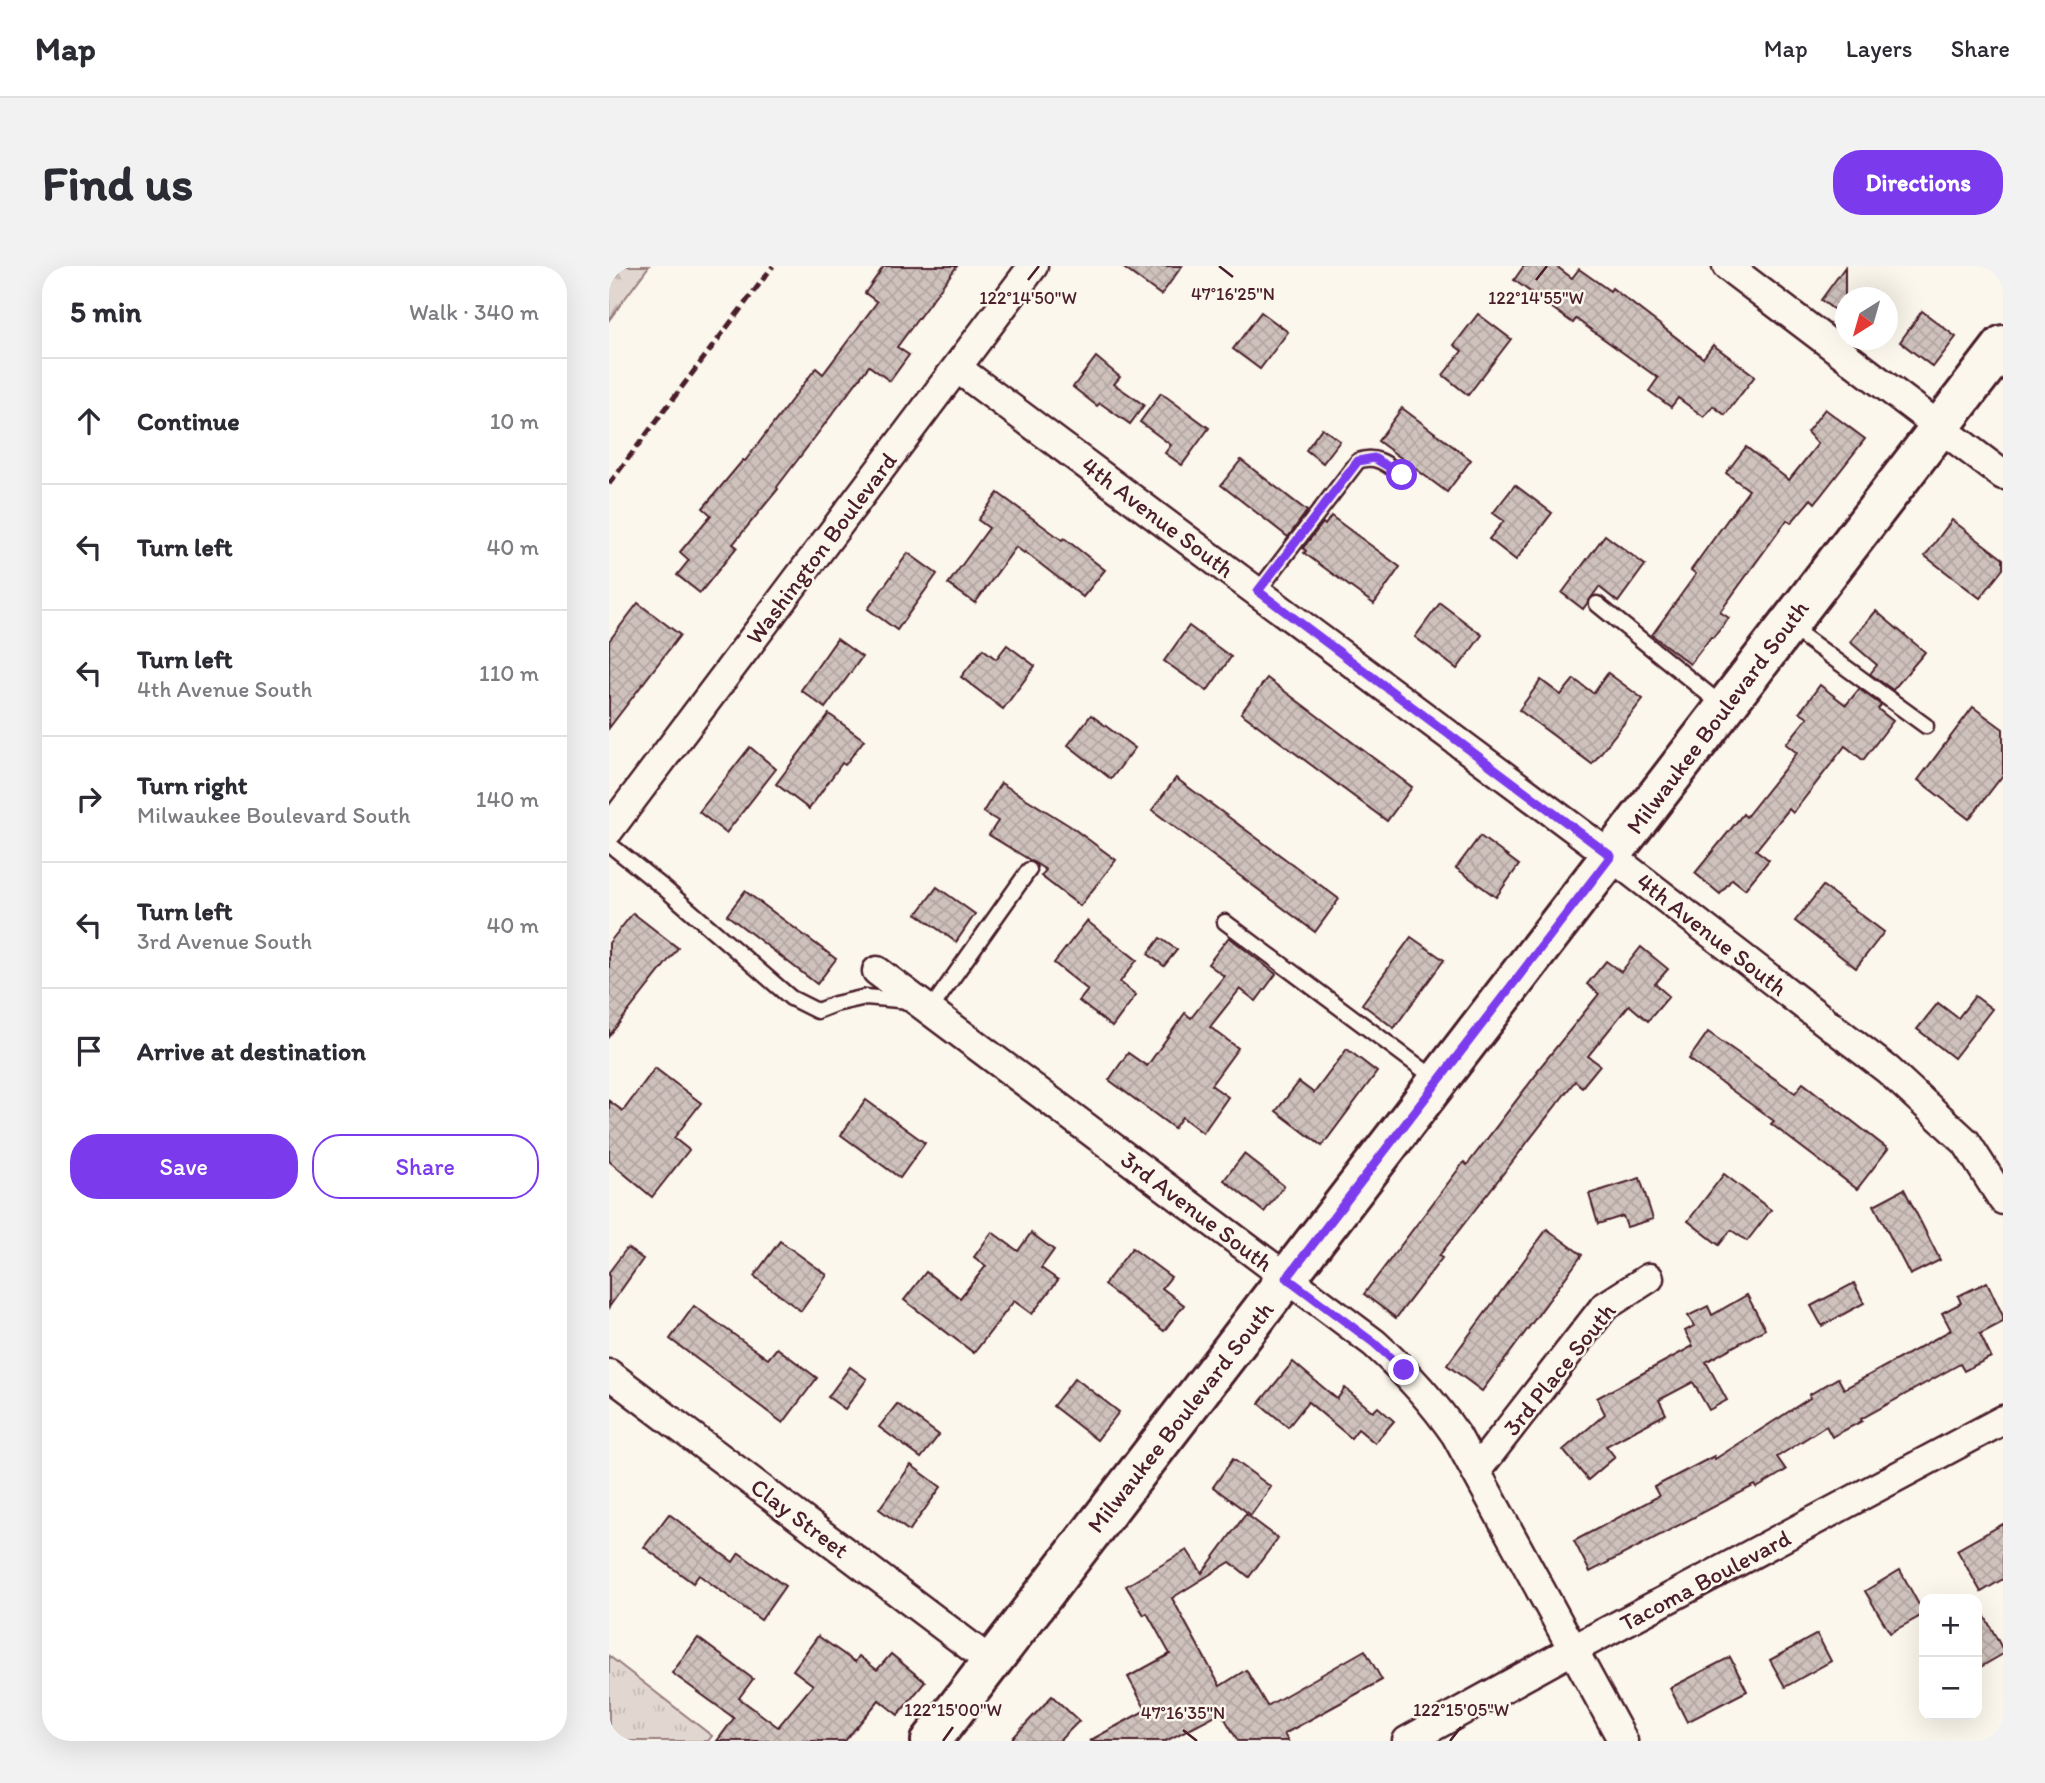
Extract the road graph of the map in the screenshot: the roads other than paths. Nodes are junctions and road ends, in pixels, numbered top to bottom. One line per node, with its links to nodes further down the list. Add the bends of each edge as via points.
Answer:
1 (1033, 266): 4 (street, Washington Boulevard)
2 (1727, 266): 5 (street)
3 (2003, 345): 5 (street, Milwaukee Boulevard South)
4 (957, 368): 8 (street, 4th Avenue South); 13 (street, Washington Boulevard)
5 (1940, 426): 7 (street); 10 (street, Milwaukee Boulevard South)
6 (1402, 475): 8 (lane, via 1374,458 1358,461)
7 (2003, 475)
8 (1258, 591): 15 (street, 4th Avenue South)
9 (1597, 604): 11 (lane)
10 (1787, 625): 11 (street, Milwaukee Boulevard South); 12 (lane)
11 (1725, 707): 15 (street, Milwaukee Boulevard South)
12 (1926, 726)
13 (609, 830)
14 (609, 844): 19 (lane, via 791,998 808,1007 817,1011 866,997)
15 (1611, 856): 20 (street, Milwaukee Boulevard South); 21 (street, 4th Avenue South, via 1927,1104 1966,1142)
16 (1029, 870): 19 (lane)
17 (1225, 922): 20 (lane)
18 (877, 971): 19 (street, 3rd Avenue South)
19 (924, 1006): 22 (street, 3rd Avenue South)
20 (1438, 1081): 22 (street, Milwaukee Boulevard South)
21 (2003, 1200)
22 (1287, 1278): 26 (street, 3rd Avenue South, via 1404,1370 1433,1401); 28 (street, Milwaukee Boulevard South)
23 (1649, 1278): 26 (street, 3rd Place South, via 1604,1307)
24 (609, 1374): 28 (street, Clay Street)
25 (2003, 1420): 27 (street, Tacoma Boulevard)
26 (1477, 1470): 27 (street, 3rd Avenue South)
27 (1572, 1650): 30 (street, Tacoma Boulevard); 31 (street, 3rd Avenue South)
28 (991, 1662): 29 (street, Milwaukee Boulevard South)
29 (931, 1741)
30 (1407, 1741)
31 (1623, 1741)

